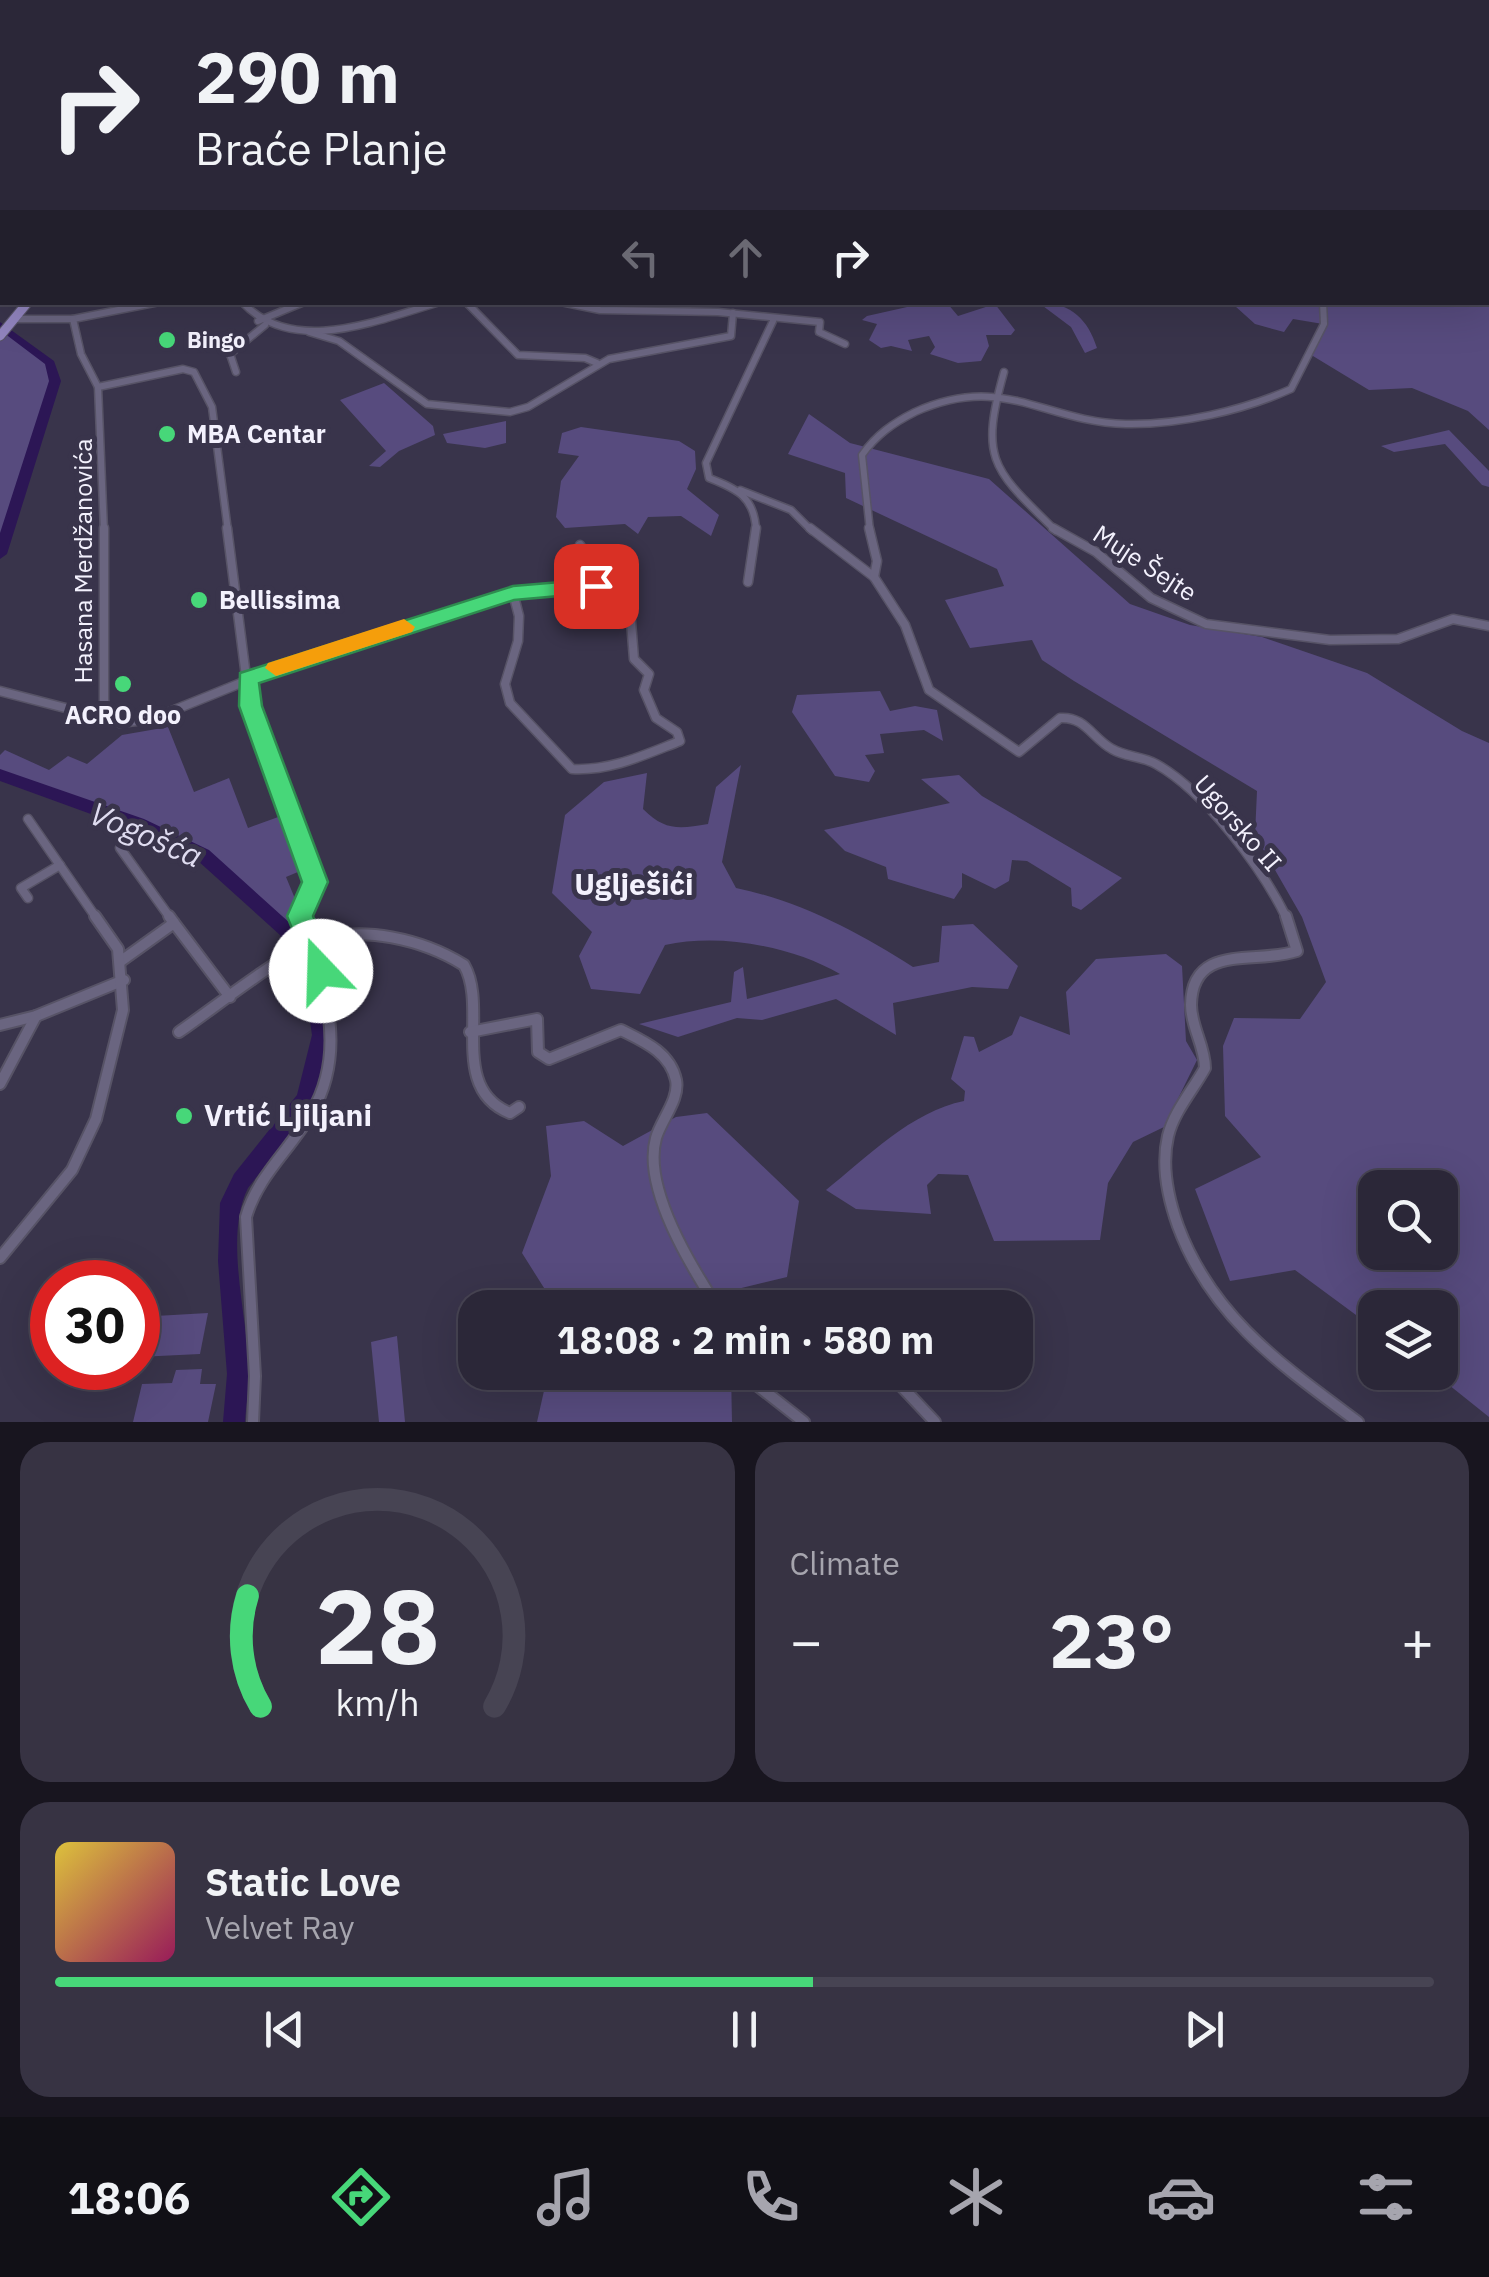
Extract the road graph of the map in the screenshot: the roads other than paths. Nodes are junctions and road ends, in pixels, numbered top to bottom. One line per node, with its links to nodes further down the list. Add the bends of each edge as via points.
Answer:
1 (26, 305): 13 (main road)
2 (144, 305): 10 (street)
3 (245, 305): 12 (street)
4 (298, 305): 12 (street)
5 (427, 305): 14 (street)
6 (469, 305): 16 (street, via 518,355)
7 (574, 305): 9 (street, via 607,313)
8 (1323, 305): 20 (street, via 1324,324 1294,384 1284,393 1219,411 1127,424)
9 (733, 313): 11 (street); 16 (street, via 731,336)
10 (73, 318): 13 (street); 19 (street, Hasana Merdžanovića)
11 (773, 321): 15 (street, via 820,322 819,332); 21 (street, Ugorsko II, via 706,463 708,478)
12 (261, 323): 14 (street); 17 (street, via 230,354)
13 (5, 330)
14 (309, 332): 16 (street, via 340,340 412,398 440,406 520,411)
15 (845, 344)
16 (597, 364)
17 (236, 372)
18 (1004, 372): 20 (street, Muje Šejte)
19 (98, 387): 28 (street, via 184,369 205,388); 30 (street, Hasana Merdžanovića)
20 (998, 395): 23 (street, via 919,410 868,444 862,466); 27 (street, Muje Šejte, via 990,440 1011,491 1130,583 1197,621 1330,640 1398,639 1453,619)
21 (740, 490): 23 (street, Ugorsko II, via 792,510); 24 (street, via 756,534)
22 (580, 545): 25 (street, via 600,578)
23 (874, 577): 53 (street, Ugorsko II, via 906,626 929,690 1019,752 1052,723 1072,716 1114,750 1162,768 1249,858 1286,917 1297,946 1292,954 1228,957 1202,970 1191,1008 1205,1068 1179,1108 1164,1168 1172,1214 1232,1321)
24 (748, 582)
25 (596, 586): 26 (street, Hasana Merdžanovića); 26 (street, via 629,596 634,659 649,674 644,690 656,718 680,741 594,770 572,768 510,703 504,676 514,658 519,616)
26 (513, 593): 28 (street, Hasana Merdžanovića)
27 (1489, 626)
28 (248, 679): 30 (street, Hasana Merdžanovića, via 152,719); 36 (street, via 251,706 315,882 300,916)
29 (0, 691): 30 (street)
30 (108, 719)
31 (28, 819): 33 (street)
32 (120, 848): 35 (street)
33 (60, 865): 34 (street, via 21,888); 37 (street)
34 (28, 898)
35 (174, 923): 37 (street); 39 (street)
36 (309, 945): 39 (street); 43 (street, via 339,936 410,943 456,960 473,980); 50 (street, via 334,1031 314,1110 253,1193 246,1217)
37 (120, 961): 38 (street)
38 (124, 980): 40 (street); 46 (street, via 118,1042 80,1154)
39 (230, 997): 42 (street)
40 (36, 1016): 41 (street); 44 (street)
41 (0, 1025)
42 (179, 1032)
43 (470, 1032): 45 (street, via 490,1101 510,1114); 47 (street, via 537,1020 538,1052 549,1059 629,1031 670,1062 675,1092 655,1140 656,1166 675,1241)
44 (0, 1084)
45 (519, 1107)
46 (0, 1258)
47 (710, 1290)
48 (763, 1390): 51 (street)
49 (905, 1390): 52 (street)
50 (254, 1422)
51 (804, 1422)
52 (935, 1422)
53 (1358, 1422)

